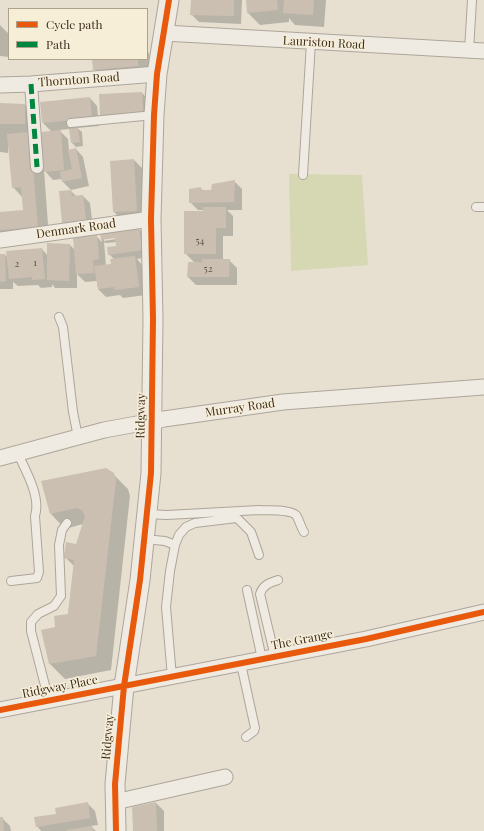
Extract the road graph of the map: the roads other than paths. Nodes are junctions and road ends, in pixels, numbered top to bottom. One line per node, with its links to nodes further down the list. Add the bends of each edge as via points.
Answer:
1 (169, 0): 3 (street, Ridgway)
2 (472, 0): 5 (lane)
3 (164, 33): 4 (street, Lauriston Road); 7 (street, Ridgway)
4 (311, 42): 5 (street, Lauriston Road); 13 (lane)
5 (469, 51): 6 (street, Lauriston Road)
6 (484, 51)
7 (157, 74): 8 (street, Thornton Road); 10 (street, Ridgway)
8 (30, 84): 9 (street, Thornton Road); 12 (street)
9 (0, 85)
10 (154, 115): 11 (lane); 14 (street, Ridgway)
11 (71, 123)
12 (37, 167)
13 (303, 174)
14 (151, 219): 15 (street, Denmark Road); 18 (street, Ridgway)
15 (0, 240)
16 (59, 317): 19 (lane, via 63,327)
17 (484, 387): 18 (street, Murray Road, via 283,402)
18 (152, 421): 19 (street, Murray Road); 22 (street, Ridgway)
19 (78, 437): 20 (street, Murray Road)
20 (18, 454): 21 (street, Murray Road); 29 (lane, via 33,486 37,510 35,516 40,572 37,578)
21 (0, 458)
22 (148, 514): 24 (lane, via 289,511 297,516); 25 (street, Ridgway)
23 (67, 523): 36 (lane, via 62,530 59,545 61,596 54,606 38,614 31,622 31,632)
24 (304, 532)
25 (144, 539): 26 (lane, via 165,541); 35 (street, Ridgway)
26 (175, 545): 27 (lane, via 186,527 196,523 237,518 251,532); 34 (lane, via 166,607)
27 (259, 555)
28 (278, 580): 32 (lane, via 267,584 260,594)
29 (11, 582)
30 (247, 590): 32 (lane)
31 (484, 612): 32 (street, The Grange)
32 (269, 658): 33 (street, The Grange)
33 (241, 664): 34 (street, The Grange); 38 (lane, via 255,728)
34 (172, 677): 35 (street, The Grange)
35 (124, 686): 36 (street, Ridgway Place); 40 (street, Ridgway)
36 (49, 701): 37 (street, Ridgway Place)
37 (0, 710)
38 (246, 737)
39 (225, 777): 40 (street)
40 (115, 802): 41 (street, Ridgway)
41 (116, 831)

